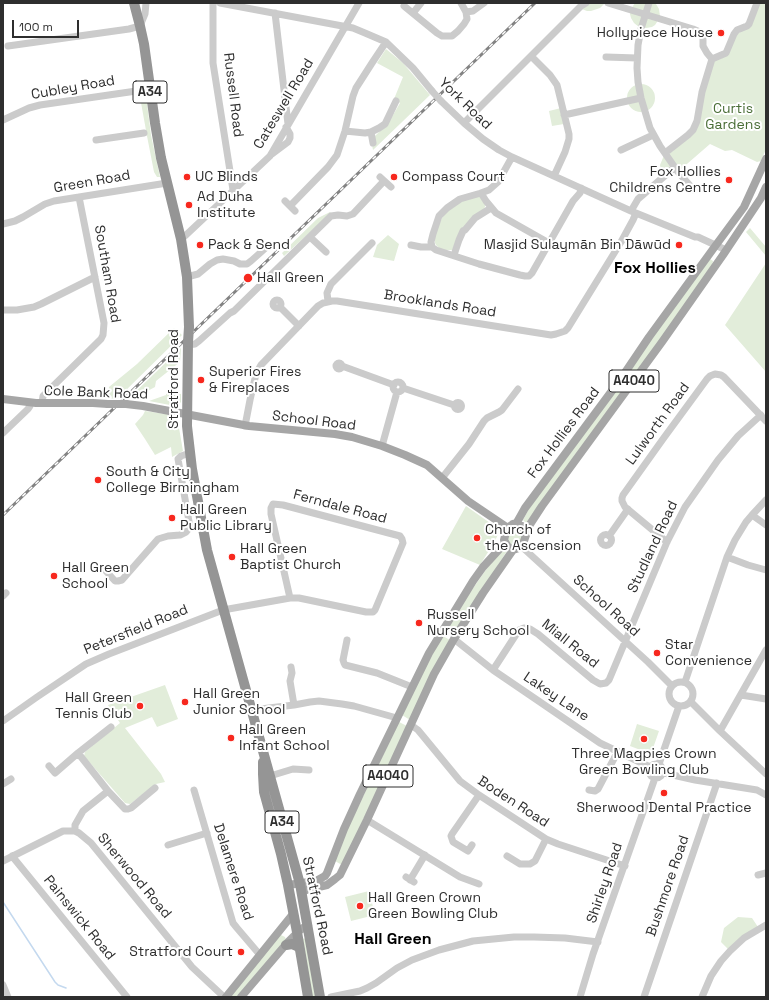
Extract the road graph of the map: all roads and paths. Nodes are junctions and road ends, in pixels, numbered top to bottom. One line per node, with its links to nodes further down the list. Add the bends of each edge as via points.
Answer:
1 (134, 3): 18 (highway, Stratford Road / A34)
2 (146, 3): 18 (street)
3 (213, 3): 49 (street, Russell Road, via 214,62)
4 (220, 3): 15 (street, York Road)
5 (359, 3): 19 (street, Cateswell Road)
6 (420, 3): 16 (street)
7 (461, 3): 14 (street)
8 (484, 3): 14 (street, via 474,11)
9 (586, 3): 22 (street)
10 (608, 3): 17 (street)
11 (649, 3): 17 (street)
12 (757, 3): 25 (street, via 749,24 734,34 726,53)
13 (404, 6): 16 (street)
14 (466, 12): 16 (street, via 467,19 452,36 442,36)
15 (275, 13): 19 (street, York Road); 32 (street)
16 (413, 13)
17 (645, 15): 24 (street); 25 (street, via 702,33 702,46)
18 (140, 26): 21 (street); 26 (highway, Stratford Road / A34)
19 (346, 27): 20 (street, York Road); 32 (street, Cateswell Road)
20 (386, 42): 31 (street, York Road, bridge); 33 (street, via 356,88)
21 (8, 46)
22 (531, 56): 29 (street, via 557,85); 31 (street)
23 (606, 57): 24 (street)
24 (637, 58): 27 (street)
25 (712, 59): 40 (street, via 700,97 696,126)
26 (150, 89): 30 (street, Cubley Road, via 40,105); 45 (highway, Stratford Road / A34)
27 (641, 98): 29 (street); 36 (street)
28 (396, 101): 34 (street, via 385,124)
29 (564, 115): 44 (street, via 569,139)
30 (3, 120)
31 (464, 123): 41 (street, York Road, via 483,140)
32 (287, 126): 49 (street, Cateswell Road, via 270,156)
33 (345, 131): 34 (street, via 365,134); 53 (street, via 337,155)
34 (371, 132): 38 (street)
35 (144, 133): 37 (street)
36 (653, 135): 39 (street); 40 (street)
37 (96, 140)
38 (373, 143)
39 (620, 150)
40 (665, 153): 43 (street)
41 (512, 157): 44 (street, York Road); 51 (street, via 498,182)
42 (766, 159): 63 (main road, Fox Hollies Road / A4040, via 744,207)
43 (675, 167): 50 (street); 55 (street, Brooklands Road, via 638,199)
44 (554, 176): 48 (street, York Road)
45 (167, 183): 52 (street, Green Road); 58 (highway, Stratford Road / A34)
46 (391, 186): 57 (street, via 382,179 353,214 331,216)
47 (766, 187): 66 (main road, Fox Hollies Road / A4040)
48 (581, 188): 55 (street, York Road); 59 (street)
49 (233, 190): 58 (street, Cateswell Road)
50 (694, 190)
51 (481, 193): 54 (street); 62 (street, via 460,199 446,208 439,216 431,242)
52 (79, 197): 56 (street, Green Road, via 45,204 19,219); 68 (street, Southam Road)
53 (290, 206)
54 (491, 208): 59 (street); 67 (street, via 475,218 464,230)
55 (634, 212): 63 (street, York Road, via 698,237); 70 (street, Brooklands Road, via 633,220 621,242 568,328 561,333 551,335)
56 (3, 224)
57 (310, 237): 65 (street); 74 (street, via 234,311 195,344)
58 (181, 239): 69 (highway, Stratford Road / A34)
59 (549, 243): 67 (street, via 529,276)
60 (269, 245): 69 (street, via 247,264 217,260 198,274)
61 (411, 245): 62 (street, via 421,248)
62 (432, 247): 67 (street)
63 (714, 247): 66 (street, York Road); 93 (main road, Fox Hollies Road / A4040)
64 (370, 248): 70 (street, via 331,284 327,293)
65 (326, 252)
66 (725, 252): 98 (main road, Fox Hollies Road / A4040)
67 (454, 255)
68 (95, 277): 72 (street, via 34,307); 80 (street, Southam Road, via 104,323 103,335 43,396)
69 (187, 277): 74 (highway, Stratford Road / A34, bridge)
70 (328, 301): 73 (street, via 318,306)
71 (280, 307): 73 (street)
72 (3, 310)
73 (299, 326): 85 (street, via 261,365 256,374)
74 (188, 344): 82 (highway, Stratford Road / A34)
75 (342, 366): 76 (street)
76 (398, 388): 81 (street); 87 (street)
77 (518, 389): 89 (street, via 502,410 484,421)
78 (3, 399): 79 (main road, Cole Bank Road)
79 (30, 403): 80 (main road, Cole Bank Road); 86 (street, via 28,409)
80 (42, 403): 82 (main road, Cole Bank Road, bridge, via 126,404)
81 (454, 405)
82 (187, 414): 85 (main road, School Road); 88 (highway, Stratford Road / A34)
83 (761, 415): 84 (street, Lulworth Road); 91 (street, Lulworth Road, via 724,377 717,374 710,376 623,495 622,501); 101 (street, Studland Road, via 738,436 718,460 685,507)
84 (766, 421)
85 (245, 426): 87 (main road, School Road, via 335,434)
86 (3, 433)
87 (382, 446): 89 (main road, School Road, via 427,466)
88 (190, 453): 95 (highway, Stratford Road / A34); 96 (street, via 178,459)
89 (442, 478): 97 (main road, School Road)
90 (766, 500): 92 (street)
91 (628, 509): 100 (street); 101 (street)
92 (752, 515): 94 (street); 105 (street)
93 (516, 524): 97 (main road); 98 (main road, via 522,526)
94 (766, 525)
95 (202, 526): 96 (street); 109 (highway, Stratford Road / A34)
96 (190, 527): 106 (street, via 180,535 158,539 122,580 115,581)
97 (508, 528): 102 (main road)
98 (525, 532): 103 (main road, via 525,540)
99 (400, 536): 108 (street, Petersfield Road, via 403,543 373,612); 108 (street, Ferndale Road, via 273,504 271,514)
100 (609, 536)
101 (667, 542): 113 (street, Studland Road)
102 (505, 543): 104 (main road); 110 (main road, A4040, via 473,581)
103 (521, 546): 104 (main road); 113 (street, School Road)
104 (513, 550): 111 (main road, A4040)
105 (726, 557): 107 (street); 117 (street)
106 (105, 570)
107 (766, 570)
108 (290, 598): 109 (street, Petersfield Road)
109 (223, 610): 125 (highway, Stratford Road / A34); 127 (street, Petersfield Road, via 86,664)
110 (442, 632): 111 (main road); 119 (main road, A4040)
111 (454, 639): 116 (street, Lakey Lane); 128 (main road, A4040, via 434,674)
112 (347, 640): 119 (street, via 343,660 345,665 377,673)
113 (625, 641): 116 (street, Miall Road, via 606,683 600,684 593,680 538,634 524,628 519,630); 118 (street, School Road)
114 (766, 650): 120 (street)
115 (291, 665): 123 (street, via 290,682)
116 (493, 670): 131 (street, Lakey Lane, via 600,743)
117 (685, 682): 118 (street, via 678,682); 122 (street, via 691,686 694,693)
118 (672, 686): 124 (street, via 669,698 673,704)
119 (412, 687): 126 (main road, A4040)
120 (742, 695): 121 (street); 130 (street)
121 (766, 699)
122 (691, 702): 124 (street); 130 (street)
123 (294, 705): 125 (street); 126 (street, via 314,702 342,704)
124 (679, 706): 133 (street)
125 (252, 710): 139 (highway, Stratford Road / A34)
126 (397, 718): 128 (main road); 158 (main road, A4040)
127 (3, 721)
128 (411, 725): 146 (street, Boden Road, via 460,781); 148 (main road, A4040)
129 (111, 726): 132 (street)
130 (720, 732): 138 (street)
131 (618, 751): 135 (street, Lakey Lane); 145 (street, via 598,789)
132 (78, 753): 134 (street, via 57,775); 143 (street)
133 (659, 764): 135 (street, via 655,763); 137 (street, via 663,766)
134 (49, 766)
135 (650, 767): 140 (street, via 650,774)
136 (309, 770): 139 (street, via 293,769)
137 (664, 773): 140 (street); 141 (street)
138 (766, 774)
139 (267, 777): 165 (highway, Stratford Road / A34, via 264,792); 166 (highway, Stratford Road / A34)
140 (655, 778): 159 (street, Shirley Road)
141 (717, 783): 147 (street, via 757,790); 185 (street, Bushmore Road)
142 (155, 788): 143 (street, via 125,811)
143 (108, 790): 149 (street, via 83,811 75,825)
144 (194, 790): 150 (street, Delamere Road)
145 (589, 790)
146 (479, 795): 151 (street, Boden Road); 153 (street, via 451,836 453,842 468,851)
147 (766, 795)
148 (367, 820): 154 (street); 160 (main road, A4040)
149 (75, 831): 155 (street, Sherwood Road, via 63,831); 179 (street, Sherwood Road, via 91,843 192,968)
150 (207, 833): 152 (street); 175 (street, Delamere Road, via 233,923)
151 (546, 839): 156 (street, via 535,861 530,864 520,864); 159 (street, Boden Road)
152 (168, 845)
153 (472, 845)
154 (425, 855): 163 (street); 164 (street, via 460,877)
155 (12, 856): 157 (street, Sherwood Road); 178 (street, Painswick Road)
156 (507, 856)
157 (3, 861)
158 (331, 862): 160 (main road); 166 (main road, A4040, via 325,876)
159 (625, 866): 172 (street, Shirley Road)
160 (343, 869): 166 (main road, A4040, via 340,875 327,885)
161 (766, 873): 162 (street)
162 (758, 875)
163 (410, 880)
164 (479, 884)
165 (288, 885): 166 (main road, A4040); 167 (highway, Stratford Road / A34)
166 (301, 887): 169 (highway, Stratford Road / A34)
167 (293, 914): 170 (main road); 171 (highway, Stratford Road / A34)
168 (766, 924): 186 (street, via 744,938 721,961)
169 (308, 925): 171 (main road); 182 (highway, Stratford Road / A34)
170 (278, 932): 173 (main road, via 288,936); 175 (main road)
171 (297, 932): 173 (main road); 174 (highway, Stratford Road / A34)
172 (598, 942): 183 (street, via 534,937 473,941 412,960 360,991); 184 (street, Shirley Road)
173 (287, 943): 174 (highway); 180 (main road)
174 (300, 949): 181 (highway, Stratford Road / A34)
175 (260, 955): 179 (main road)
176 (3, 985): 177 (street)
177 (8, 997)
178 (126, 997)
179 (225, 997)
180 (241, 997)
181 (308, 997)
182 (320, 997)
183 (331, 997)
184 (580, 997)
185 (644, 997)
186 (702, 997)

